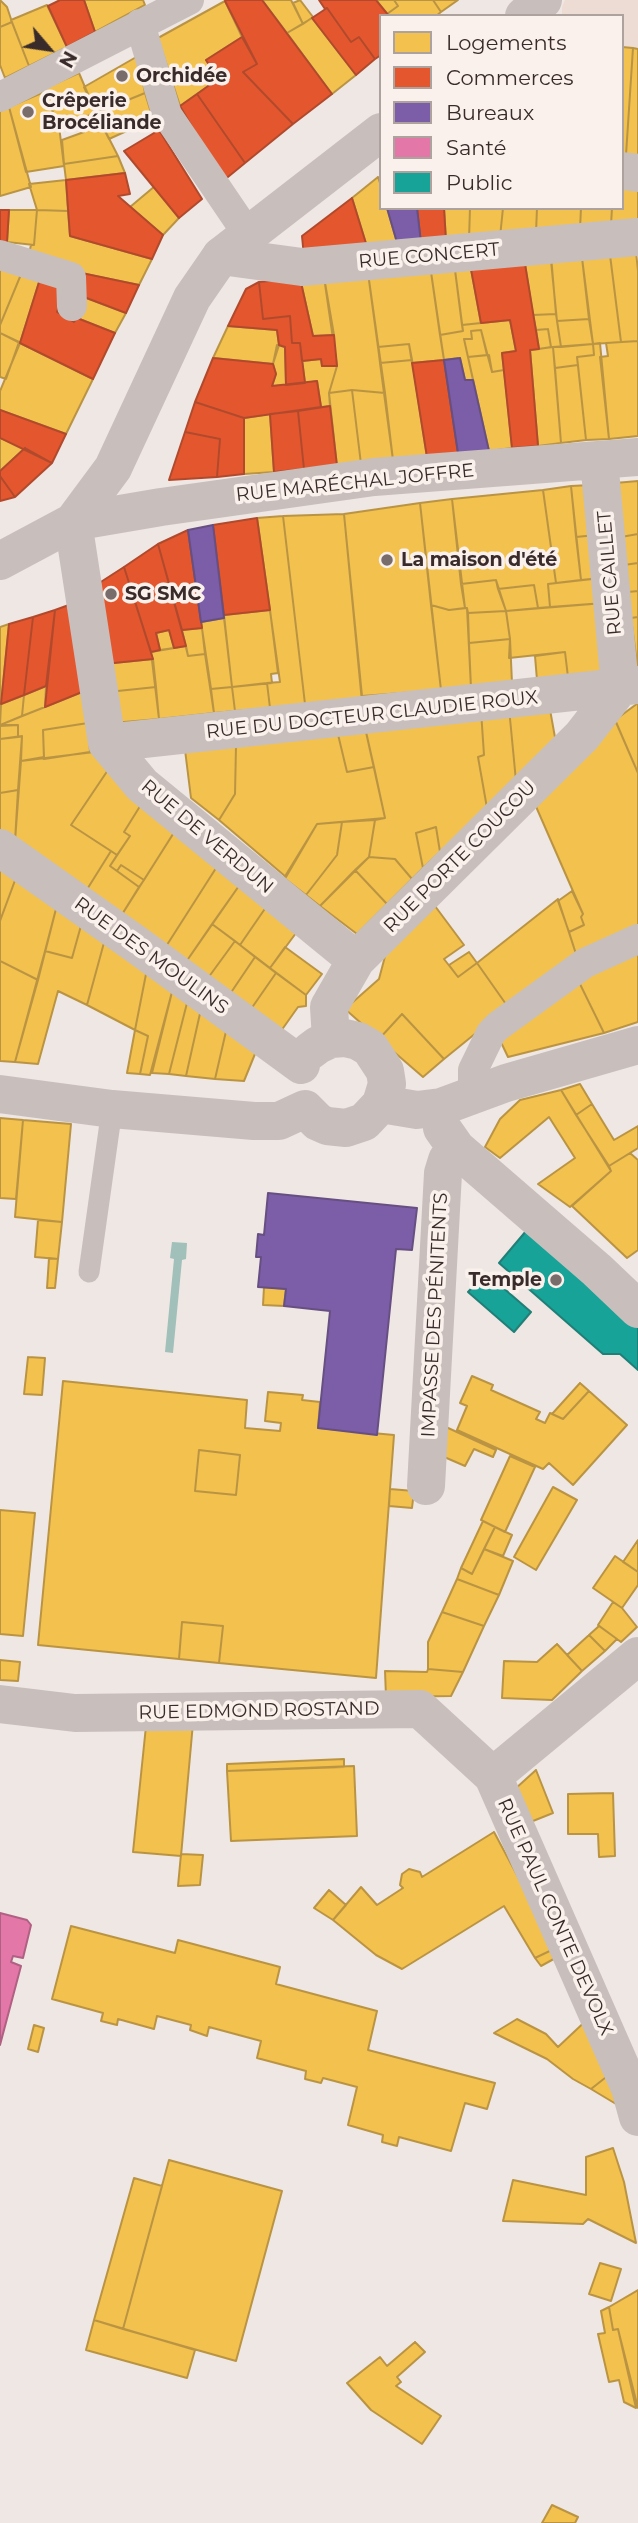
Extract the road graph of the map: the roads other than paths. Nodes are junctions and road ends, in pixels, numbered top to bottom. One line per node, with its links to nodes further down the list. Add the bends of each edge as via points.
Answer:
1 (189, 0): 3 (street)
2 (543, 0): 4 (street)
3 (152, 13): 5 (street); 8 (street, via 167,115)
4 (526, 14)
5 (0, 97)
6 (379, 134): 8 (street)
7 (638, 237): 8 (street, RUE CONCERT, via 302,267)
8 (235, 246): 13 (street, via 192,298 113,468)
9 (0, 255): 10 (street, via 71,276)
10 (72, 306)
11 (638, 457): 12 (street, RUE MARÉCHAL JOFFRE)
12 (599, 460): 13 (street, RUE MARÉCHAL JOFFRE, via 374,477); 15 (street, RUE CAILLET)
13 (73, 522): 14 (street); 16 (street)
14 (0, 561)
15 (629, 686): 16 (street, RUE DU DOCTEUR CLAUDIE ROUX); 19 (street, RUE PORTE COUCOU)
16 (107, 743): 19 (street, RUE DE VERDUN, via 142,785)
17 (0, 848): 22 (street, RUE DES MOULINS)
18 (638, 939): 24 (street, via 584,963 498,1026)
19 (356, 960): 20 (street, RUE PORTE COUCOU, via 328,1007)
20 (331, 1040): 22 (street, via 318,1045); 25 (street, via 358,1041 379,1058 387,1084)
21 (638, 1045): 24 (street)
22 (301, 1065): 27 (street, via 297,1080)
23 (0, 1094): 26 (street)
24 (457, 1101): 25 (street, via 417,1110); 28 (street, via 442,1128)
25 (381, 1104): 27 (street, via 364,1122 346,1128 318,1122)
26 (112, 1109): 27 (street, via 279,1121); 29 (lane)
27 (305, 1109)
28 (456, 1147): 30 (street); 31 (street, IMPASSE DES PÉNITENTS, via 443,1173)
29 (89, 1272)
30 (638, 1309)
31 (426, 1486)
32 (638, 1656): 34 (street, RUE PAUL CONTE DEVOLX)
33 (0, 1704): 34 (street, RUE EDMOND ROSTAND, via 75,1713 420,1709)
34 (493, 1776): 35 (street, RUE PAUL CONTE DEVOLX, via 630,2088)
35 (638, 2117)

